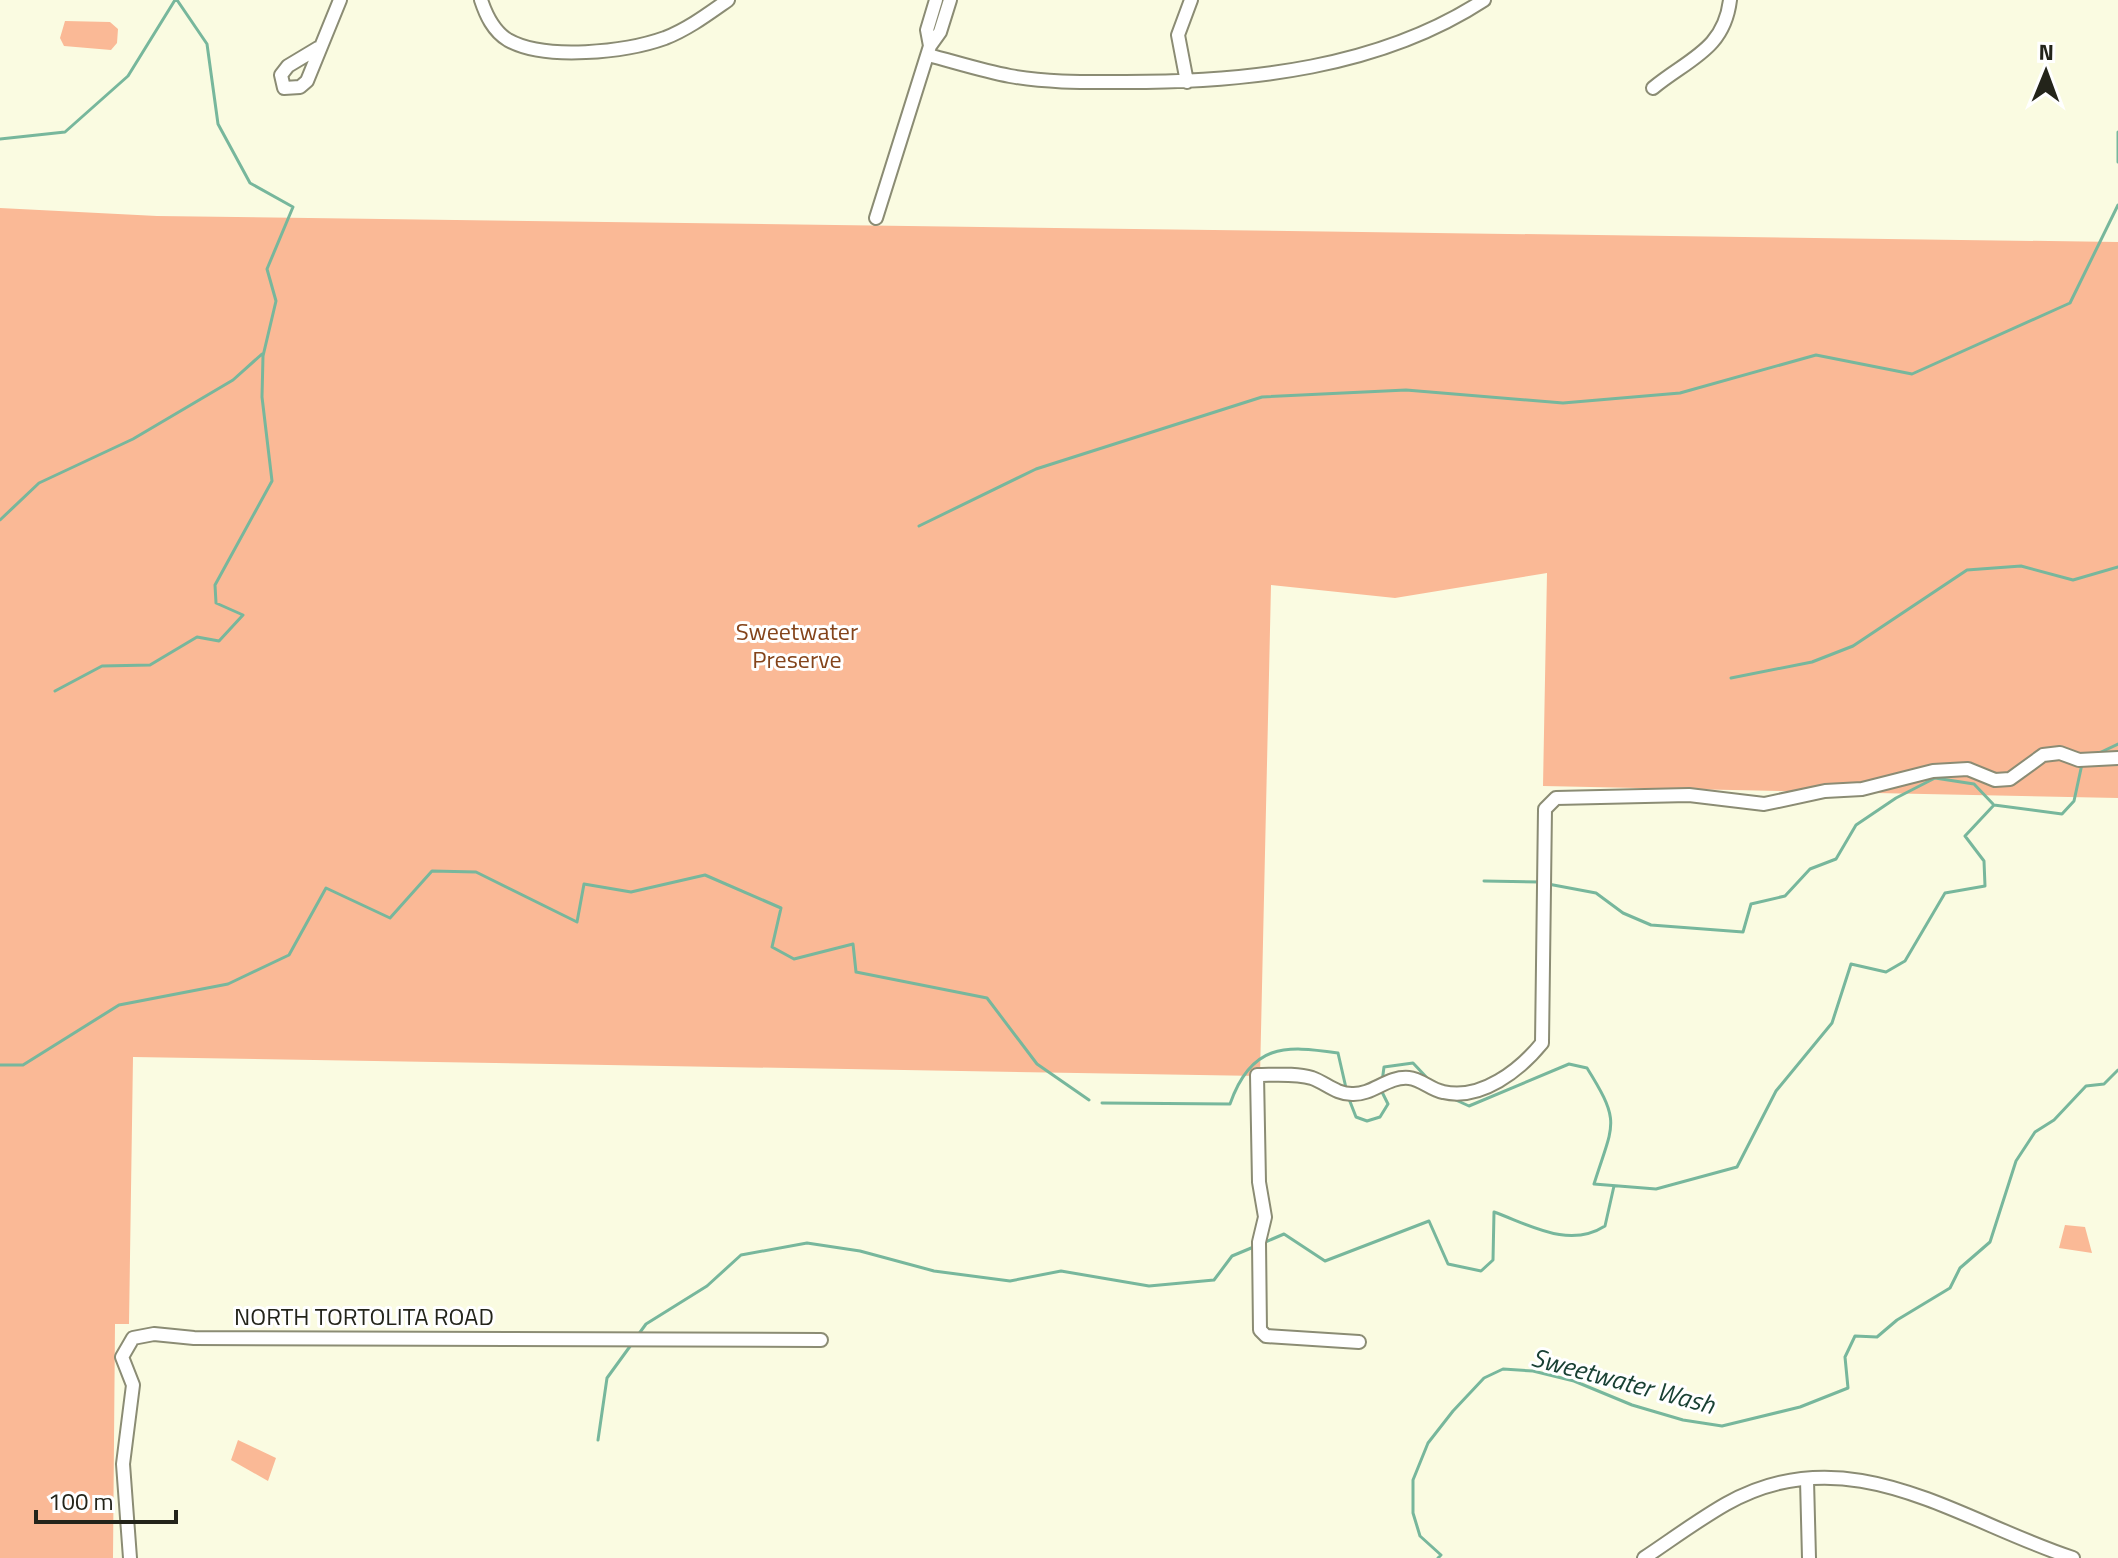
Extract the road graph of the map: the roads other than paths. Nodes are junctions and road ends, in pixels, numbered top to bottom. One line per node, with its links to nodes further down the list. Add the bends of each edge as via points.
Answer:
1 (340, 0): 9 (street)
2 (481, 0): 3 (street, via 489,21 508,40 537,48 610,51 668,37)
3 (728, 0)
4 (936, 0): 10 (street, via 927,30)
5 (950, 0): 10 (street)
6 (1191, 0): 11 (street, via 1178,35)
7 (1484, 0): 11 (street, via 1422,33 1351,57 1283,73)
8 (1730, 0): 12 (street, via 1728,21 1711,47)
9 (318, 48)
10 (929, 50): 11 (street, via 1010,76 1072,83); 13 (street)
11 (1187, 82)
12 (1653, 88)
13 (876, 218)
14 (2118, 758): 16 (street, via 2043,755 2010,779 1995,780 1968,769 1933,771 1862,789 1764,804 1689,795 1556,798 1545,809 1542,1043 1520,1070 1477,1090 1452,1094 1414,1078 1395,1077 1362,1094 1348,1095 1311,1078 1257,1075 1259,1182 1265,1217 1259,1242 1260,1330 1266,1336)
15 (821, 1340): 18 (street, NORTH TORTOLITA ROAD, via 154,1334 133,1338 122,1357 133,1385 123,1464)
16 (1359, 1342)
17 (1807, 1480): 19 (street, via 1728,1503); 20 (street); 21 (street, via 1866,1480 1909,1490)
18 (130, 1558)
19 (1644, 1558)
20 (1809, 1558)
21 (2073, 1558)

